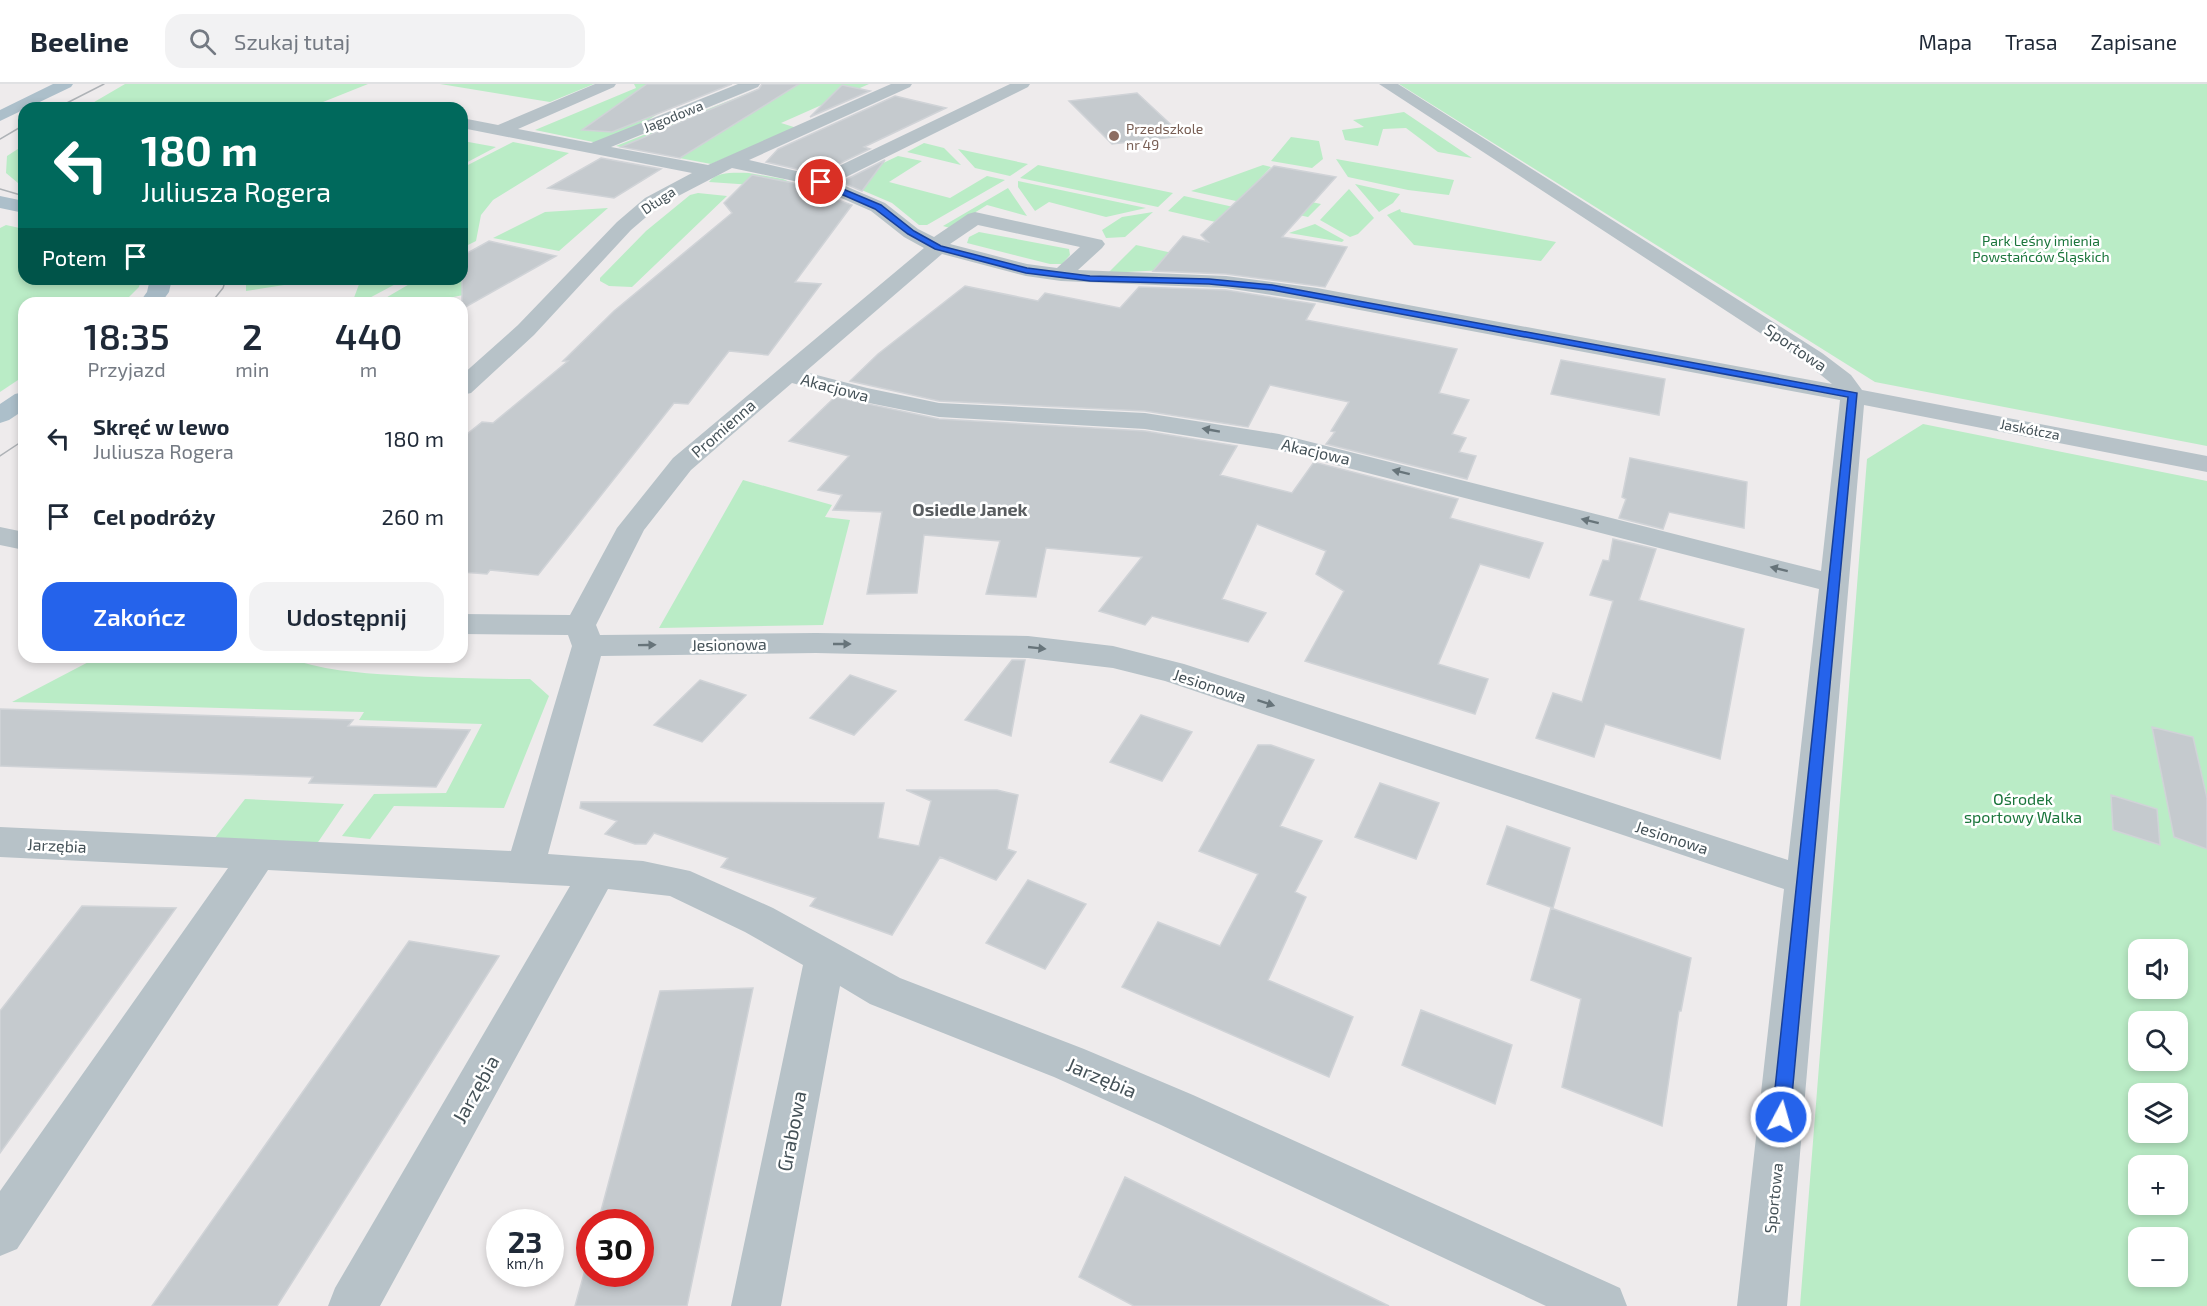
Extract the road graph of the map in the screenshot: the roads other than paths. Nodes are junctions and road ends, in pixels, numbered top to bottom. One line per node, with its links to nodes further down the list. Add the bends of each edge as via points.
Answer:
1 (65, 84): 7 (main road)
2 (608, 84): 11 (street)
3 (752, 84): 12 (street, Jagodowa)
4 (904, 84): 13 (street, Długa)
5 (1022, 84): 15 (street)
6 (1387, 84): 22 (street, Sportowa, via 1814,358)
7 (28, 102)
8 (18, 107): 9 (main road)
9 (0, 116)
10 (468, 124): 11 (street)
11 (501, 130): 12 (street)
12 (595, 147): 14 (street)
13 (731, 162): 14 (street, Długa); 15 (street, Jaskółcza)
14 (710, 171): 21 (street, Długa, via 639,212 526,330)
15 (821, 182): 18 (street, Jaskółcza, via 878,207 911,233)
16 (0, 202): 17 (main road)
17 (18, 206)
18 (938, 247): 19 (street, Jaskółcza, via 1000,265); 19 (street, Promienna, via 943,238 975,218 1095,244); 20 (street, Promienna)
19 (1061, 276): 22 (street, Jaskółcza, via 1209,281 1272,288)
20 (786, 374): 28 (street, Akacjowa, one-way to 20, via 1279,442 1145,421 939,410 883,400); 30 (street, Promienna, via 697,450 656,494 631,528)
21 (468, 383)
22 (1853, 395): 25 (street, Jaskółcza); 28 (street, Sportowa)
23 (18, 403): 24 (main road)
24 (0, 415)
25 (2207, 464)
26 (0, 536): 27 (street)
27 (18, 540)
28 (1836, 584): 35 (street, Sportowa)
29 (468, 625): 30 (street, Jesionowa)
30 (584, 635): 33 (street, Promienna); 35 (street, Jesionowa, one-way to 35, via 1028,646 1113,657 1173,672)
31 (0, 842): 32 (street, Jarzębia)
32 (258, 854): 33 (street, Jarzębia); 37 (street)
33 (525, 867): 34 (street, Jarzębia)
34 (597, 873): 36 (street, Jarzębia, via 675,882 759,920); 38 (street, Jarzębia)
35 (1805, 881): 41 (street, Sportowa)
36 (825, 957): 39 (street, Grabowa); 40 (street, Jarzębia, via 885,991 1177,1110)
37 (0, 1232)
38 (353, 1306)
39 (756, 1306)
40 (1602, 1306)
41 (1762, 1306)

